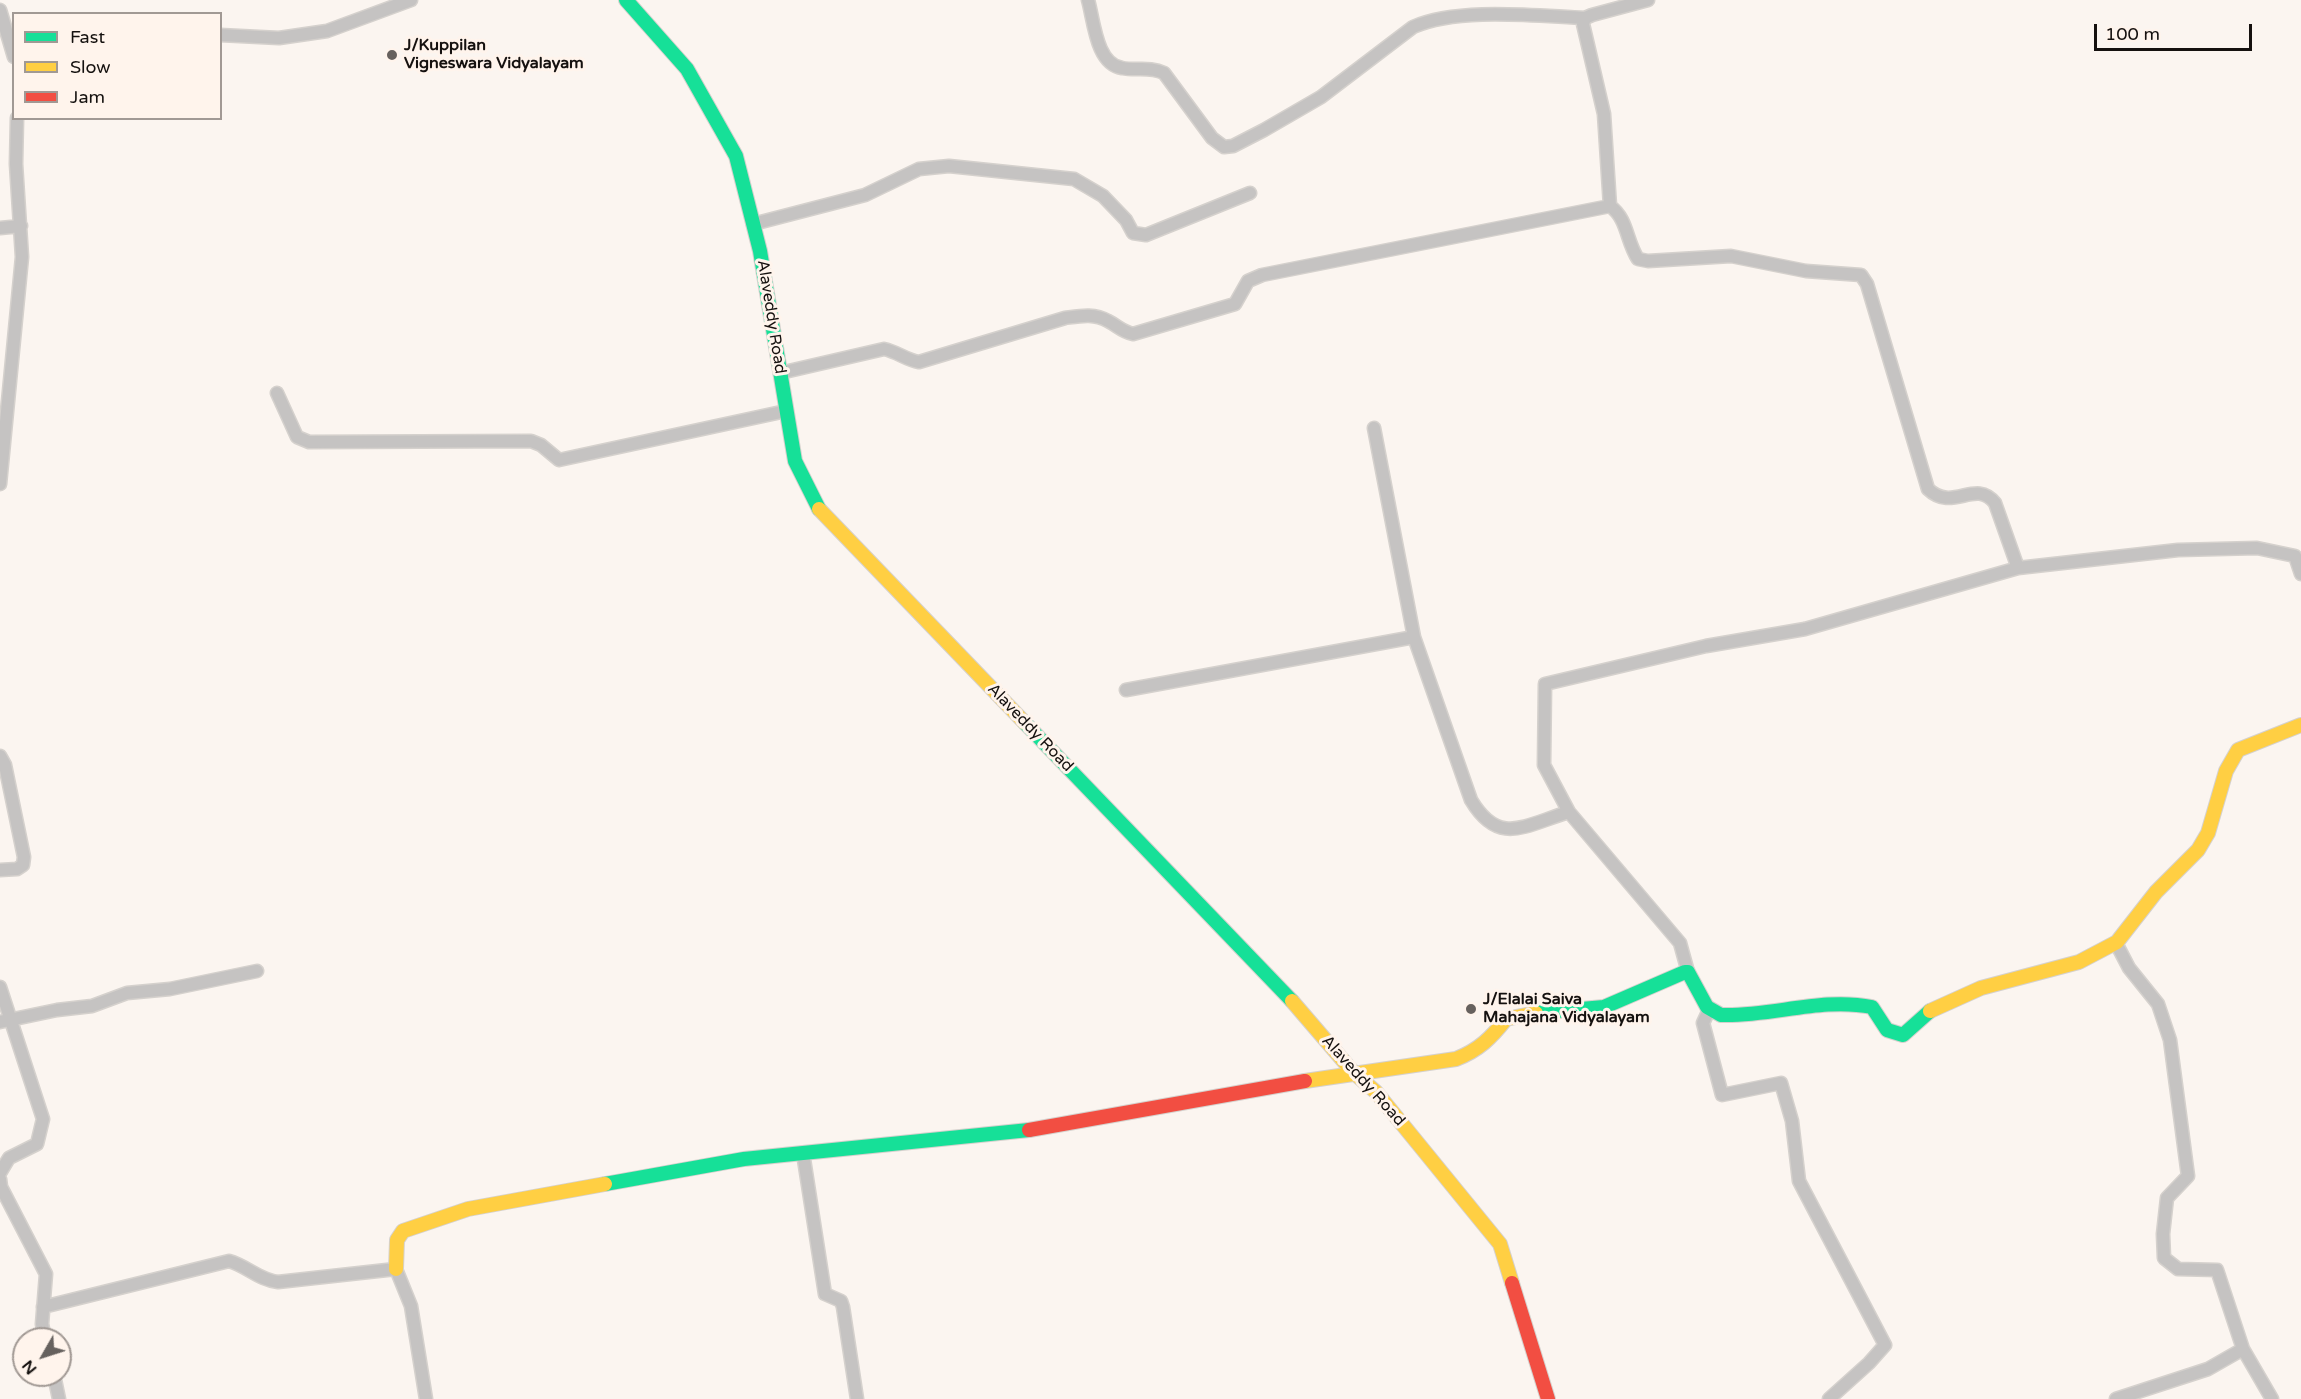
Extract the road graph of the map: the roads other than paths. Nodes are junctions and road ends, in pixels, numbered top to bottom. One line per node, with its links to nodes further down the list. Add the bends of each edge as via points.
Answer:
1 (411, 0): 7 (street, via 327,31 279,38)
2 (626, 0): 12 (street, Alaveddy Road, via 687,69 736,156)
3 (1088, 0): 6 (street, via 1101,50 1109,62 1121,68 1153,68 1164,73 1212,138 1224,147 1233,146 1321,97 1413,27 1428,20 1496,15)
4 (1648, 0): 6 (street)
5 (0, 10): 8 (street)
6 (1586, 18): 11 (street, via 1583,24 1604,114)
7 (222, 35)
8 (12, 50)
9 (16, 120): 13 (street)
10 (1250, 193): 12 (street, via 1146,235 1133,232 1103,196 1074,179 949,166 919,169 865,195)
11 (1610, 206): 15 (street, via 1262,274 1248,281 1235,304 1133,334 1088,315 1065,318 919,362 884,349); 20 (street, via 1621,214 1631,249 1638,259 1731,256 1806,271 1861,275 1867,284 1928,489 1937,498 1948,500 1980,492 1989,495)
12 (753, 224): 15 (street, Alaveddy Road)
13 (21, 226): 14 (street); 19 (street, via 22,257)
14 (0, 228)
15 (780, 373): 17 (street, Alaveddy Road)
16 (277, 393): 17 (street, via 297,437 309,442 531,441 558,460)
17 (786, 411): 34 (street, Alaveddy Road, via 795,461 817,507 1298,1007)
18 (1374, 428): 22 (street)
19 (0, 484)
20 (2018, 568): 21 (street, via 2178,550 2257,548 2295,556); 26 (street, via 1805,629 1706,646 1545,684 1544,765)
21 (2301, 574)
22 (1414, 637): 23 (street); 26 (street, via 1471,800 1481,817 1507,830)
23 (1126, 690)
24 (2301, 725): 28 (street, via 2248,742 2237,750 2219,791 2204,843 2156,892 2127,934)
25 (0, 756): 27 (street, via 24,857 23,865 17,869)
26 (1569, 812): 30 (street, via 1680,943)
27 (0, 870)
28 (2116, 943): 32 (street, via 2066,968 2010,979 1933,1009 1903,1035 1885,1030 1872,1007 1856,1003 1828,1002 1717,1015); 41 (street, via 2129,968 2158,1004 2170,1040 2188,1176 2167,1198 2164,1258 2178,1269 2217,1270)
29 (257, 971): 33 (street, via 170,989 127,993 92,1006)
30 (1688, 972): 32 (street); 34 (street, via 1604,1007 1506,1019 1474,1053 1455,1059)
31 (0, 987): 33 (street)
32 (1709, 1010): 45 (street, via 1703,1023 1722,1095 1781,1083 1792,1121 1799,1181 1885,1345)
33 (4, 1021): 36 (street, via 43,1119 36,1144 9,1158)
34 (1353, 1072): 35 (street, via 1016,1132); 44 (street, Alaveddy Road, via 1376,1092 1500,1244)
35 (803, 1153): 38 (street, via 744,1159 468,1209 403,1231 397,1240); 43 (street, via 825,1294 841,1301 843,1307)
36 (0, 1173)
37 (0, 1179): 39 (street, via 46,1274)
38 (396, 1269): 39 (street, via 278,1282 264,1281 241,1264 229,1261); 42 (street, via 411,1306)
39 (43, 1307): 40 (street)
40 (43, 1327)
41 (2243, 1349): 46 (street, via 2208,1369); 47 (street)
42 (426, 1399)
43 (857, 1399)
44 (1548, 1399)
45 (1829, 1399)
46 (2116, 1399)
47 (2272, 1399)

